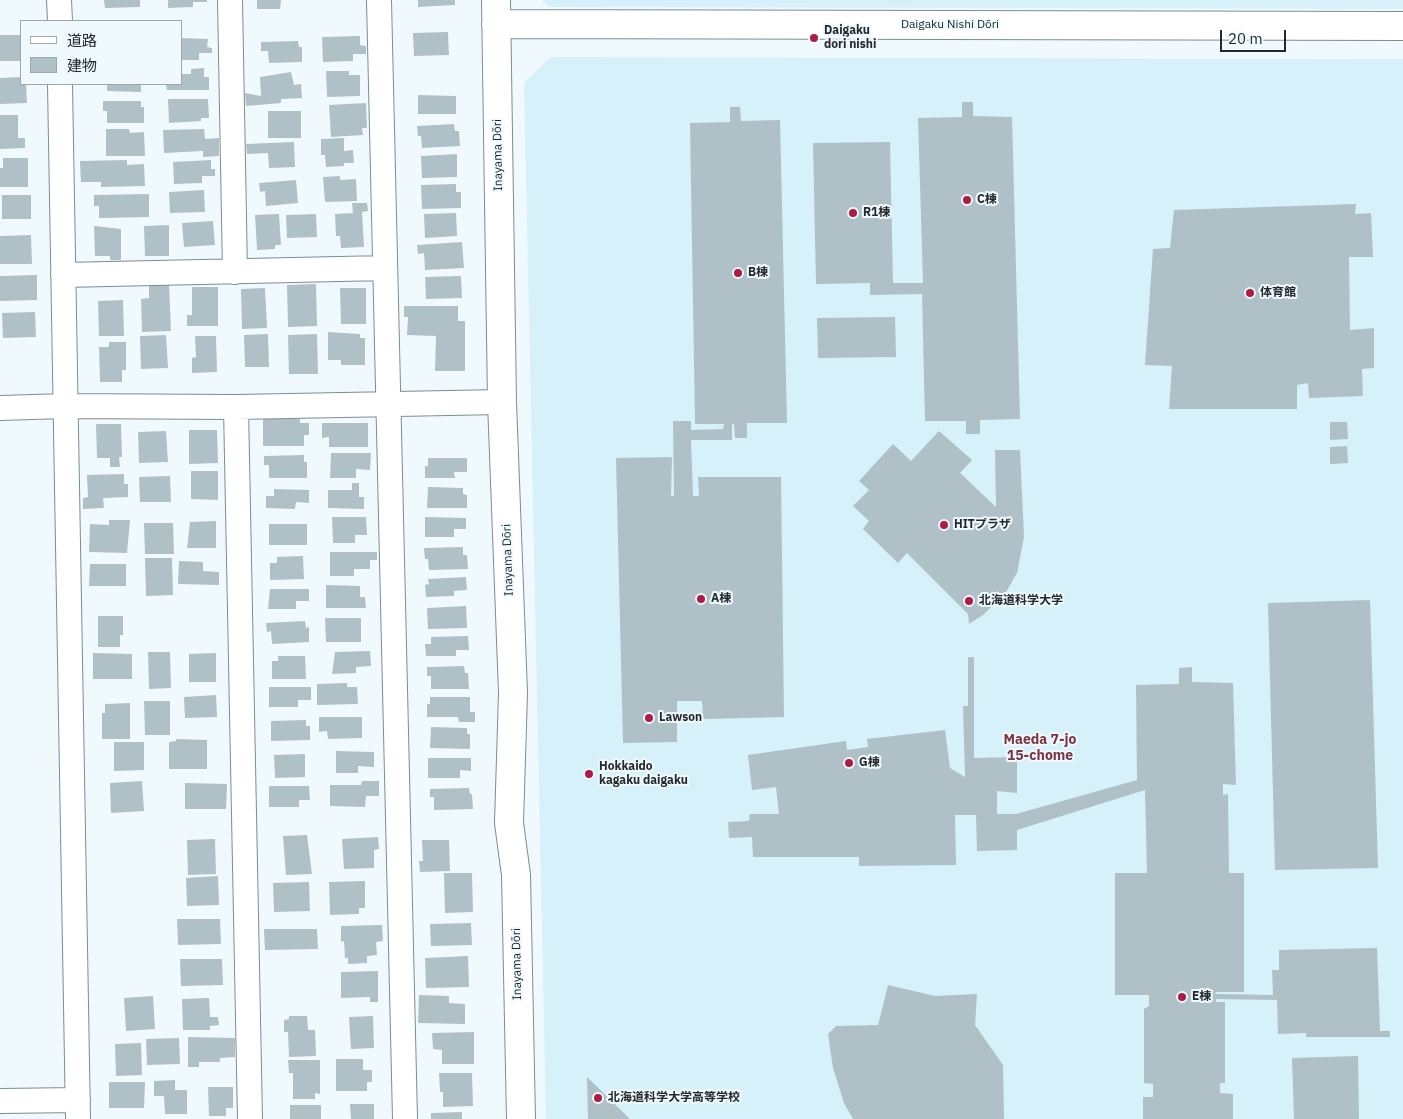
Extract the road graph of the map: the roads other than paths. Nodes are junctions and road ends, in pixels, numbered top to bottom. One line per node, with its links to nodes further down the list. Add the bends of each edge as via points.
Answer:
1 (59, 0): 5 (street)
2 (230, 0): 9 (street)
3 (380, 0): 8 (street)
4 (496, 12): 6 (street, Daigaku Nishi Dōri); 11 (street, Inayama Dōri)
5 (60, 20)
6 (1403, 26)
7 (60, 85): 10 (street)
8 (385, 268): 9 (street); 12 (street)
9 (235, 272): 10 (street)
10 (63, 275): 13 (street)
11 (502, 402): 12 (street); 20 (street, Inayama Dōri, via 513,693 509,823 516,875)
12 (387, 403): 14 (street); 19 (street)
13 (65, 406): 14 (street); 15 (street); 17 (street)
14 (236, 407): 18 (street)
15 (0, 408)
16 (0, 1101): 17 (street)
17 (78, 1109)
18 (250, 1119)
19 (405, 1119)
20 (521, 1119)

